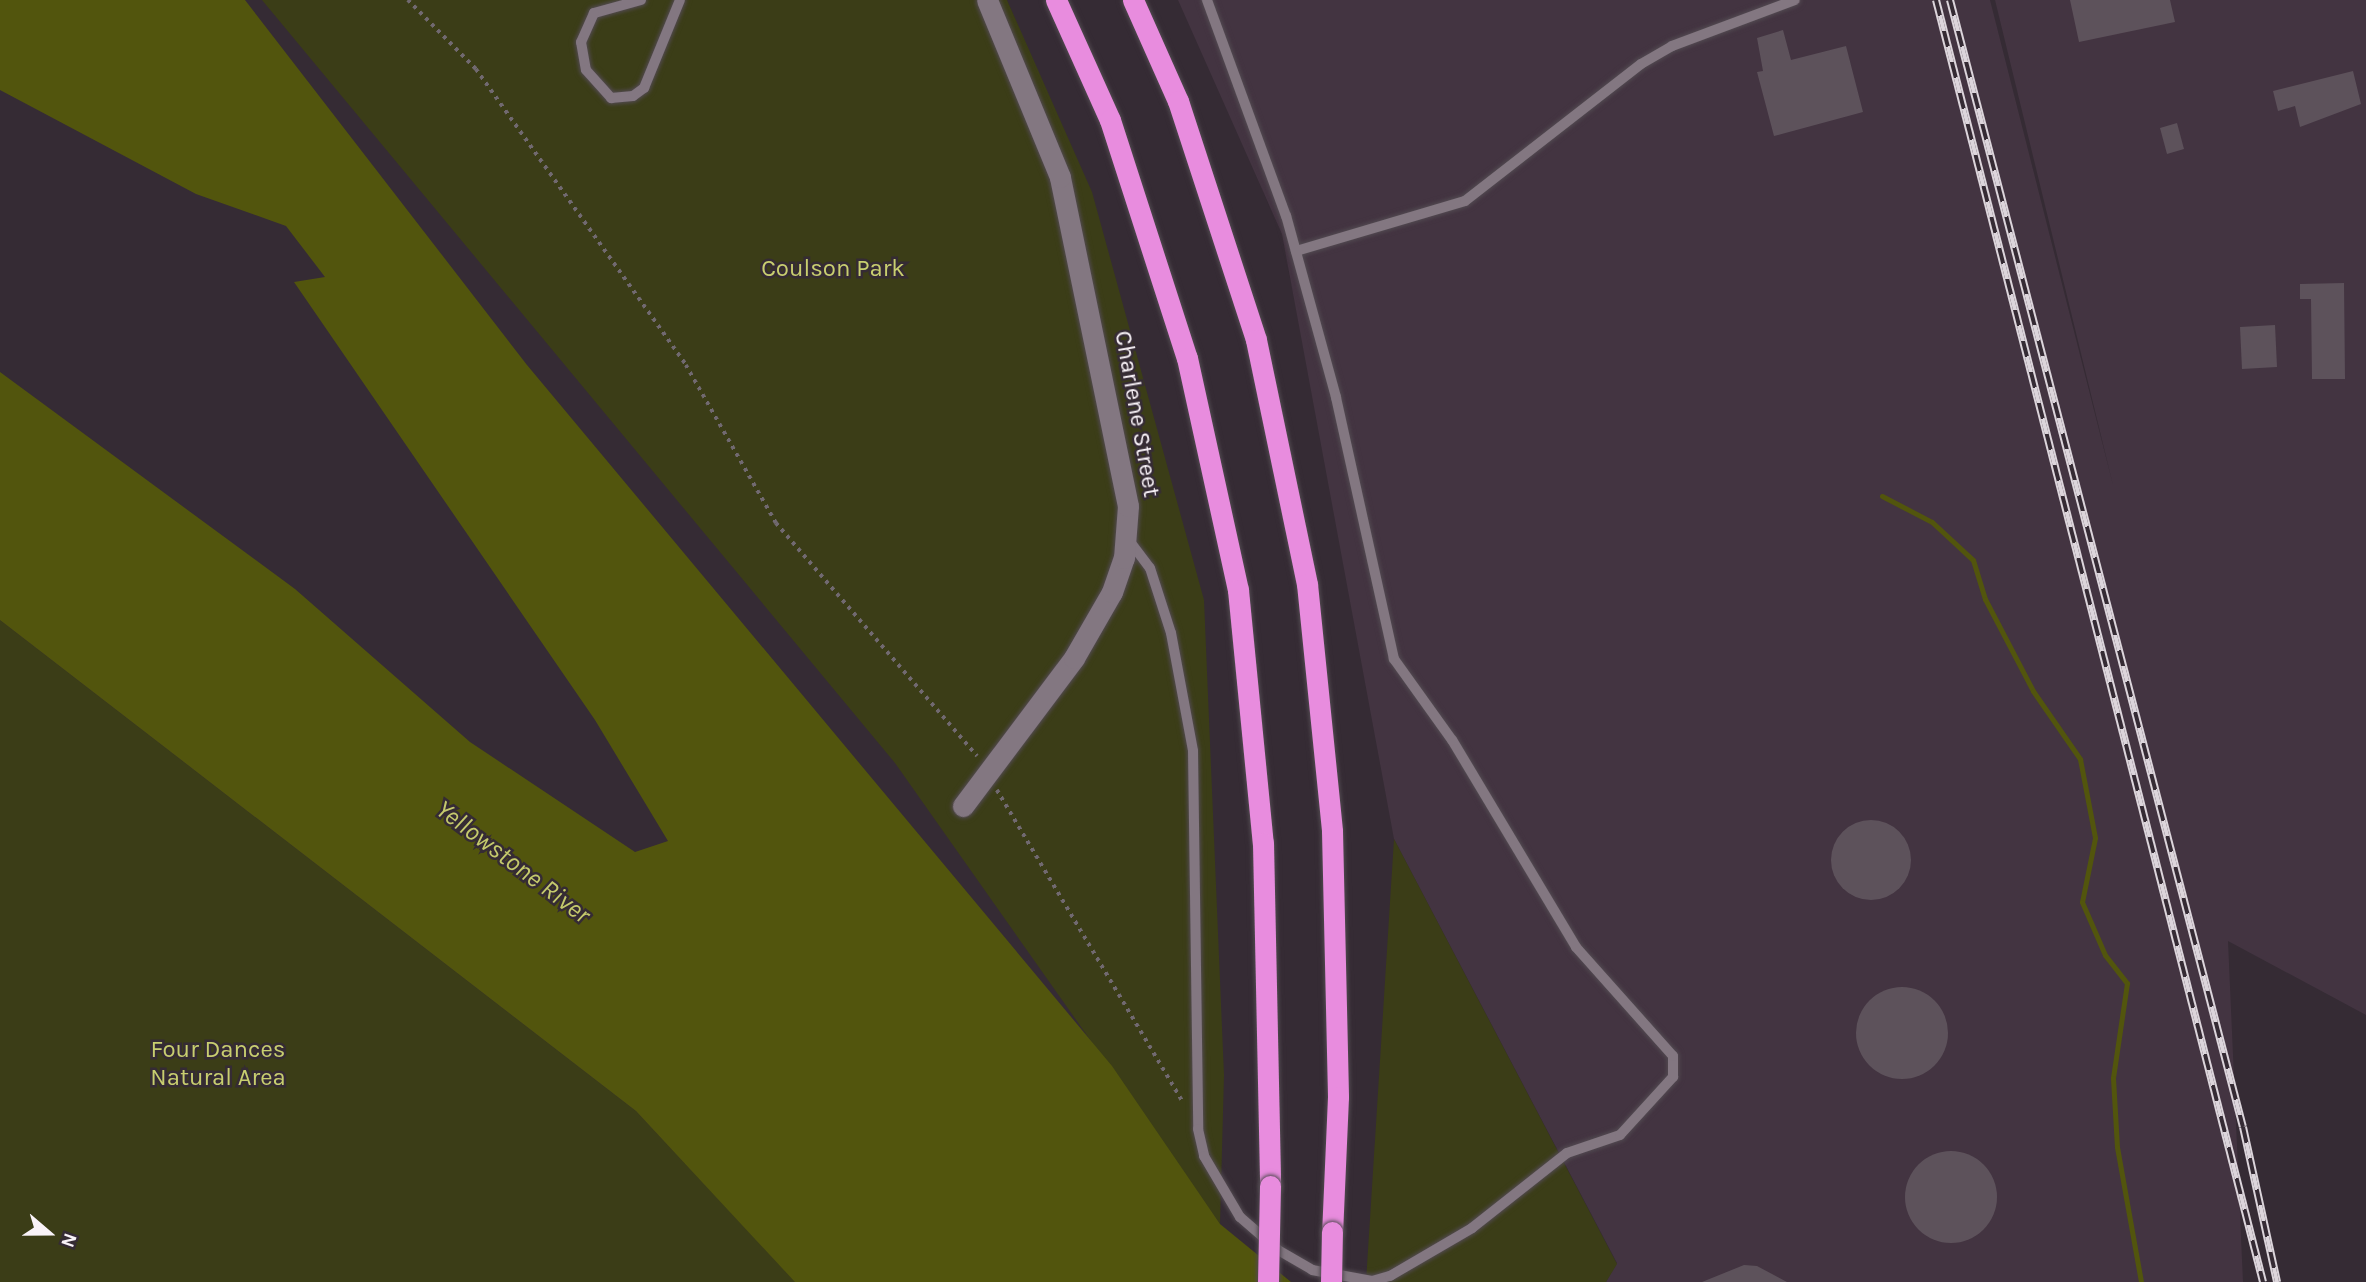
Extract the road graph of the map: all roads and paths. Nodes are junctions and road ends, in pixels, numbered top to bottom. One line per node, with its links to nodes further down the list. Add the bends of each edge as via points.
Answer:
1 (408, 0): 11 (path, via 476,69 686,365 776,523)
2 (641, 0): 3 (lane, via 594,13 581,42 586,71 611,98 643,88)
3 (680, 0)
4 (987, 0): 10 (street, Charlene Street, via 1060,177 1078,243 1126,493)
5 (1056, 0): 14 (highway, bridge, via 1110,120 1187,358 1238,590 1263,843)
6 (1133, 0): 15 (highway, bridge, via 1178,101 1256,340 1307,584 1332,831 1338,1097)
7 (1207, 0): 9 (lane)
8 (1795, 0): 9 (lane, via 1652,58 1465,201)
9 (1296, 251): 13 (lane, via 1394,659 1452,740 1576,947 1600,979 1669,1044 1673,1077 1620,1135 1567,1153 1472,1228 1372,1281 1312,1270 1240,1217 1204,1156)
10 (1126, 535): 11 (street, Charlene Street, via 1112,592 1074,658); 13 (lane, via 1150,568 1171,633 1193,751 1199,809)
11 (986, 772): 12 (street, Charlene Street); 13 (path)
12 (963, 806)
13 (1198, 1129)
14 (1268, 1282)
15 (1331, 1282)

